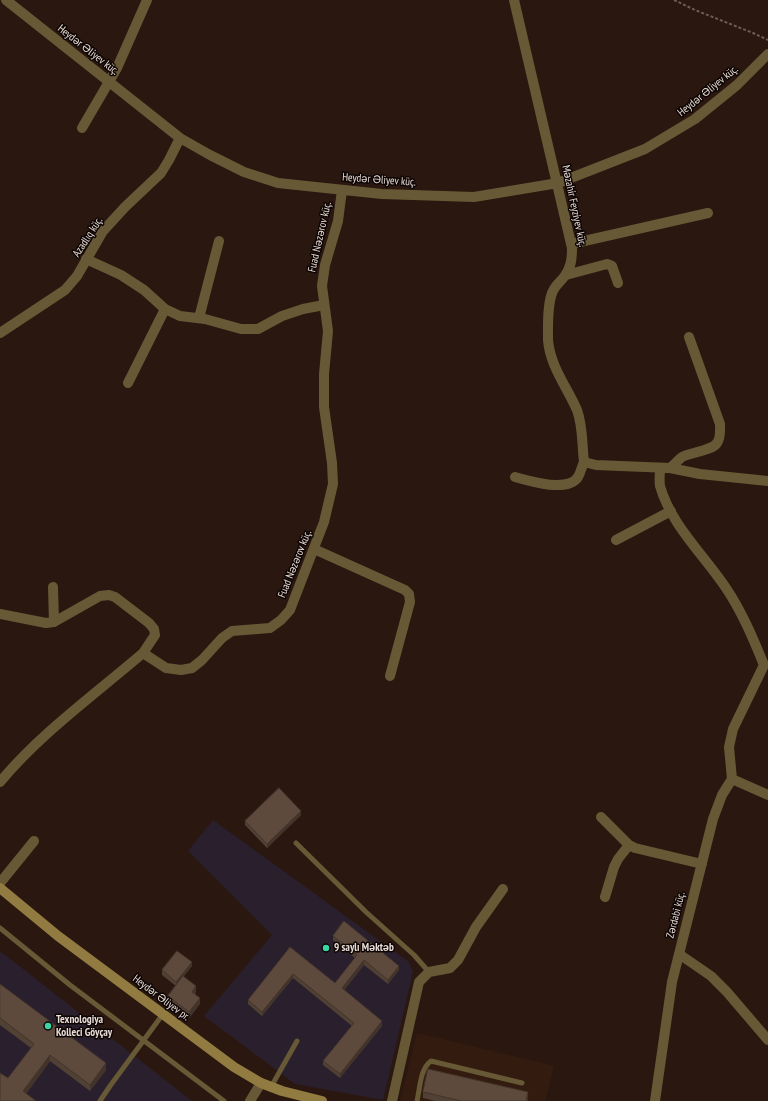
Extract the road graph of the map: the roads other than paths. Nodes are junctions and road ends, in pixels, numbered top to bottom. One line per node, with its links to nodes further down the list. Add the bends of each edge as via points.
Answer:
1 (6, 0): 5 (street, Heydər Əliyev küç.)
2 (147, 0): 5 (street)
3 (514, 0): 8 (street, Məzahir Feyziyev küç.)
4 (768, 54): 8 (street, Heydər Əliyev küç., via 737,85 695,119 645,149)
5 (109, 82): 6 (street); 7 (street, Heydər Əliyev küç.)
6 (82, 128)
7 (180, 138): 9 (street, Heydər Əliyev küç., via 244,172 278,183); 13 (street, Azadlıq küç., via 161,173 103,231)
8 (558, 183): 9 (street, Heydər Əliyev küç., via 474,196 382,194); 12 (street, Məzahir Feyziyev küç.)
9 (342, 190): 16 (street, Fuad Nəzərov küç., via 338,221 322,286)
10 (708, 213): 12 (street)
11 (219, 241): 18 (street)
12 (571, 244): 14 (street, Məzahir Feyziyev küç., via 571,264)
13 (86, 259): 17 (street, via 144,290); 19 (street, Azadlıq küç., via 77,276 65,290)
14 (566, 275): 15 (street, via 607,264 612,266); 22 (street, Məzahir Feyziyev küç., via 554,289 550,300 549,345 555,366 578,412)
15 (618, 283)
16 (324, 305): 18 (street, via 282,316 258,329 241,329); 29 (street, Fuad Nəzərov küç., via 328,331 324,407 333,484 324,522)
17 (165, 309): 18 (street, via 180,316); 21 (street)
18 (199, 318)
19 (0, 333)
20 (689, 337): 24 (street, via 720,424 720,435 718,443 680,458)
21 (128, 383)
22 (584, 462): 23 (street, via 596,465); 25 (street, via 578,478 571,483 536,484)
23 (660, 468): 24 (street); 27 (street, via 660,485)
24 (670, 468): 26 (street, via 700,474)
25 (515, 477)
26 (768, 481)
27 (671, 511): 28 (street); 34 (street, via 726,588)
28 (616, 540)
29 (314, 549): 33 (street, Fuad Nəzərov küç., via 290,610 270,628 232,631 192,668 166,668); 35 (street, via 409,594 410,602)
30 (53, 587): 32 (street)
31 (0, 614): 32 (street, via 46,623)
32 (54, 622): 33 (street, via 100,596 109,595 154,629 155,635)
33 (143, 653): 37 (street, via 43,737)
34 (766, 662): 36 (street, via 733,729 729,747)
35 (390, 676)
36 (732, 779): 38 (street); 43 (street, Zərdabi küç., via 715,813)
37 (0, 782)
38 (768, 795)
39 (601, 817): 42 (street)
40 (34, 841): 44 (street)
41 (296, 842): 50 (lane)
42 (629, 845): 43 (street); 47 (street, via 614,867)
43 (702, 864): 49 (street, Zərdabi küç.)
44 (0, 883)
45 (0, 888): 51 (main road, Heydər Əliyev pr., via 58,936)
46 (503, 889): 50 (street, via 476,927 458,960 450,968)
47 (605, 897)
48 (0, 928): 52 (lane)
49 (679, 954): 53 (street, via 711,976); 63 (street, Zərdabi küç., via 672,982)
50 (429, 972): 61 (street, via 419,982)
51 (163, 1014): 52 (lane); 56 (main road, Heydər Əliyev pr., via 234,1067)
52 (142, 1040): 57 (lane); 58 (lane)
53 (768, 1040)
54 (297, 1041): 56 (lane)
55 (522, 1083): 62 (lane, via 431,1061 423,1071)
56 (266, 1085): 59 (street); 60 (main road, Heydər Əliyev pr.)
57 (100, 1101)
58 (224, 1101)
59 (250, 1101)
60 (322, 1101)
61 (392, 1101)
62 (417, 1101)
63 (655, 1101)

